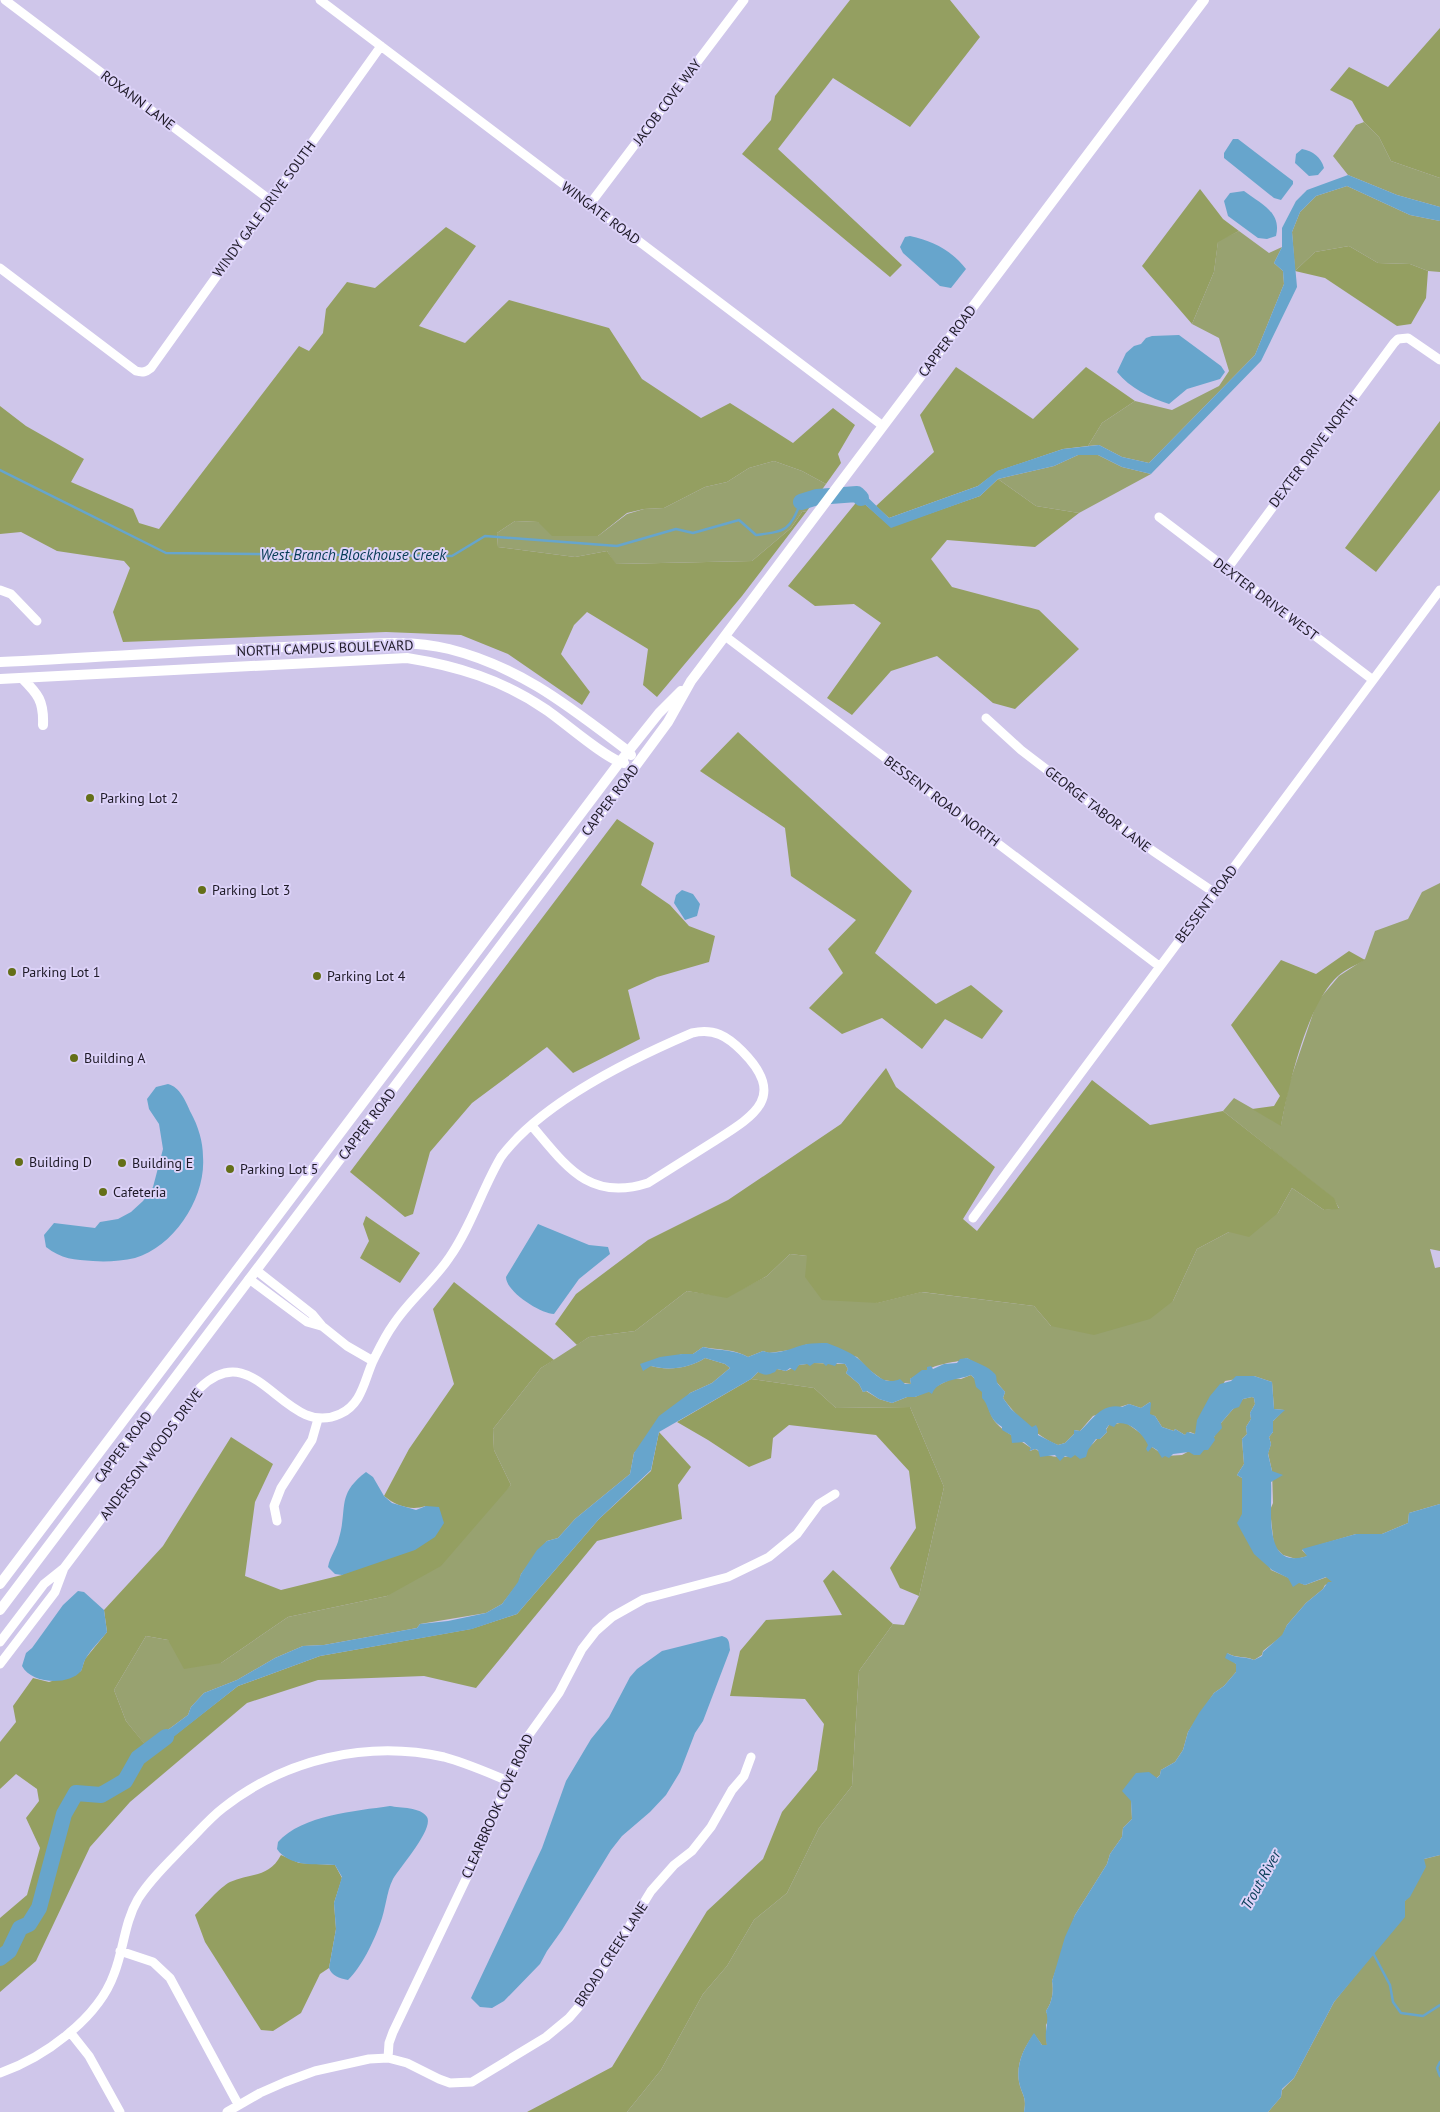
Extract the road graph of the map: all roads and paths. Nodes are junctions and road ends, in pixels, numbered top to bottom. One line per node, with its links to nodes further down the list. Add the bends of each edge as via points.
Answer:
1 (5, 0): 6 (street, ROXANN LANE)
2 (320, 0): 5 (street, WINGATE ROAD)
3 (744, 0): 7 (street, JACOB COVE WAY)
4 (1201, 1): 10 (street, CAPPER ROAD)
5 (380, 46): 6 (street, WINDY GALE DRIVE SOUTH); 7 (street, WINGATE ROAD)
6 (270, 200): 8 (street, WINDY GALE DRIVE SOUTH, via 146,372 136,371)
7 (590, 204): 10 (street, WINGATE ROAD)
8 (0, 268)
9 (1440, 360): 12 (street, DEXTER DRIVE NORTH, via 1414,340 1403,337 1394,343)
10 (883, 426): 16 (street, CAPPER ROAD)
11 (1159, 517): 12 (street, DEXTER DRIVE WEST)
12 (1227, 569): 24 (street, DEXTER DRIVE WEST)
13 (0, 590): 15 (street, via 11,594)
14 (1440, 590): 24 (street, BESSENT ROAD)
15 (37, 621)
16 (725, 636): 25 (street, CAPPER ROAD); 32 (street, BESSENT ROAD NORTH)
17 (275, 648): 18 (street, NORTH CAMPUS BOULEVARD, via 404,644 449,649); 19 (street, NORTH CAMPUS BOULEVARD); 20 (street)
18 (469, 655): 21 (street); 28 (street, NORTH CAMPUS BOULEVARD, via 544,689)
19 (0, 662)
20 (277, 664): 21 (street, NORTH CAMPUS BOULEVARD, via 407,658); 22 (street, NORTH CAMPUS BOULEVARD)
21 (464, 670): 29 (street, NORTH CAMPUS BOULEVARD, via 522,695)
22 (22, 678): 23 (street, NORTH CAMPUS BOULEVARD); 27 (street, via 38,694 44,709)
23 (0, 679)
24 (1372, 680): 31 (street, BESSENT ROAD)
25 (691, 681): 28 (street, CAPPER ROAD); 30 (street, CAPPER ROAD, via 668,722)
26 (986, 718): 31 (street, GEORGE TABOR LANE, via 1021,750 1153,852)
27 (43, 725)
28 (628, 751): 29 (street, CAPPER ROAD); 30 (street, NORTH CAMPUS BOULEVARD)
29 (619, 763): 30 (street, NORTH CAMPUS BOULEVARD); 45 (street, CAPPER ROAD)
30 (637, 765): 35 (street, CAPPER ROAD)
31 (1215, 893): 32 (street, BESSENT ROAD)
32 (1159, 966): 34 (street, BESSENT ROAD)
33 (532, 1126): 33 (street, via 579,1092 633,1060 701,1031 712,1031 730,1038 757,1066 762,1077 761,1103 748,1120 648,1183 635,1187 612,1189 580,1178 563,1164); 40 (street, via 502,1157 449,1258 407,1305)
34 (973, 1218)
35 (256, 1270): 36 (street, CAPPER ROAD); 37 (street)
36 (249, 1280): 38 (street); 46 (street, CAPPER ROAD)
37 (286, 1292): 38 (street); 39 (street)
38 (279, 1301): 39 (street, via 307,1322)
39 (322, 1326): 40 (street)
40 (373, 1361): 41 (street, via 360,1396 352,1407 330,1418)
41 (318, 1419): 43 (street, via 312,1440 280,1488 274,1506); 44 (street, ANDERSON WOODS DRIVE, via 296,1409 242,1372 220,1373 209,1379)
42 (835, 1494): 50 (street, CLEARBROOK COVE ROAD, via 819,1504 784,1547 755,1566 728,1577 644,1599 612,1617 596,1631 582,1649 559,1693 526,1739)
43 (277, 1521)
44 (64, 1568): 47 (street, ANDERSON WOODS DRIVE, via 44,1584); 48 (street, ANDERSON WOODS DRIVE, via 55,1592)
45 (0, 1584)
46 (0, 1610)
47 (0, 1642)
48 (0, 1664)
49 (751, 1758): 53 (street, BROAD CREEK LANE, via 744,1776 711,1827 651,1891 589,1992 558,2028 472,2082 450,2083)
50 (508, 1781): 51 (street, via 444,1758 396,1751 338,1755 274,1776 223,1808 150,1883 130,1916); 53 (street, CLEARBROOK COVE ROAD, via 476,1858 392,2032)
51 (120, 1951): 52 (street, via 106,1991); 55 (street, via 154,1962 170,1978)
52 (70, 2032): 54 (street, via 34,2058); 56 (street, via 90,2056)
53 (388, 2058): 55 (street, BROAD CREEK LANE, via 315,2071)
54 (0, 2073)
55 (238, 2104): 57 (street, BROAD CREEK LANE)
56 (120, 2112)
57 (227, 2112)

